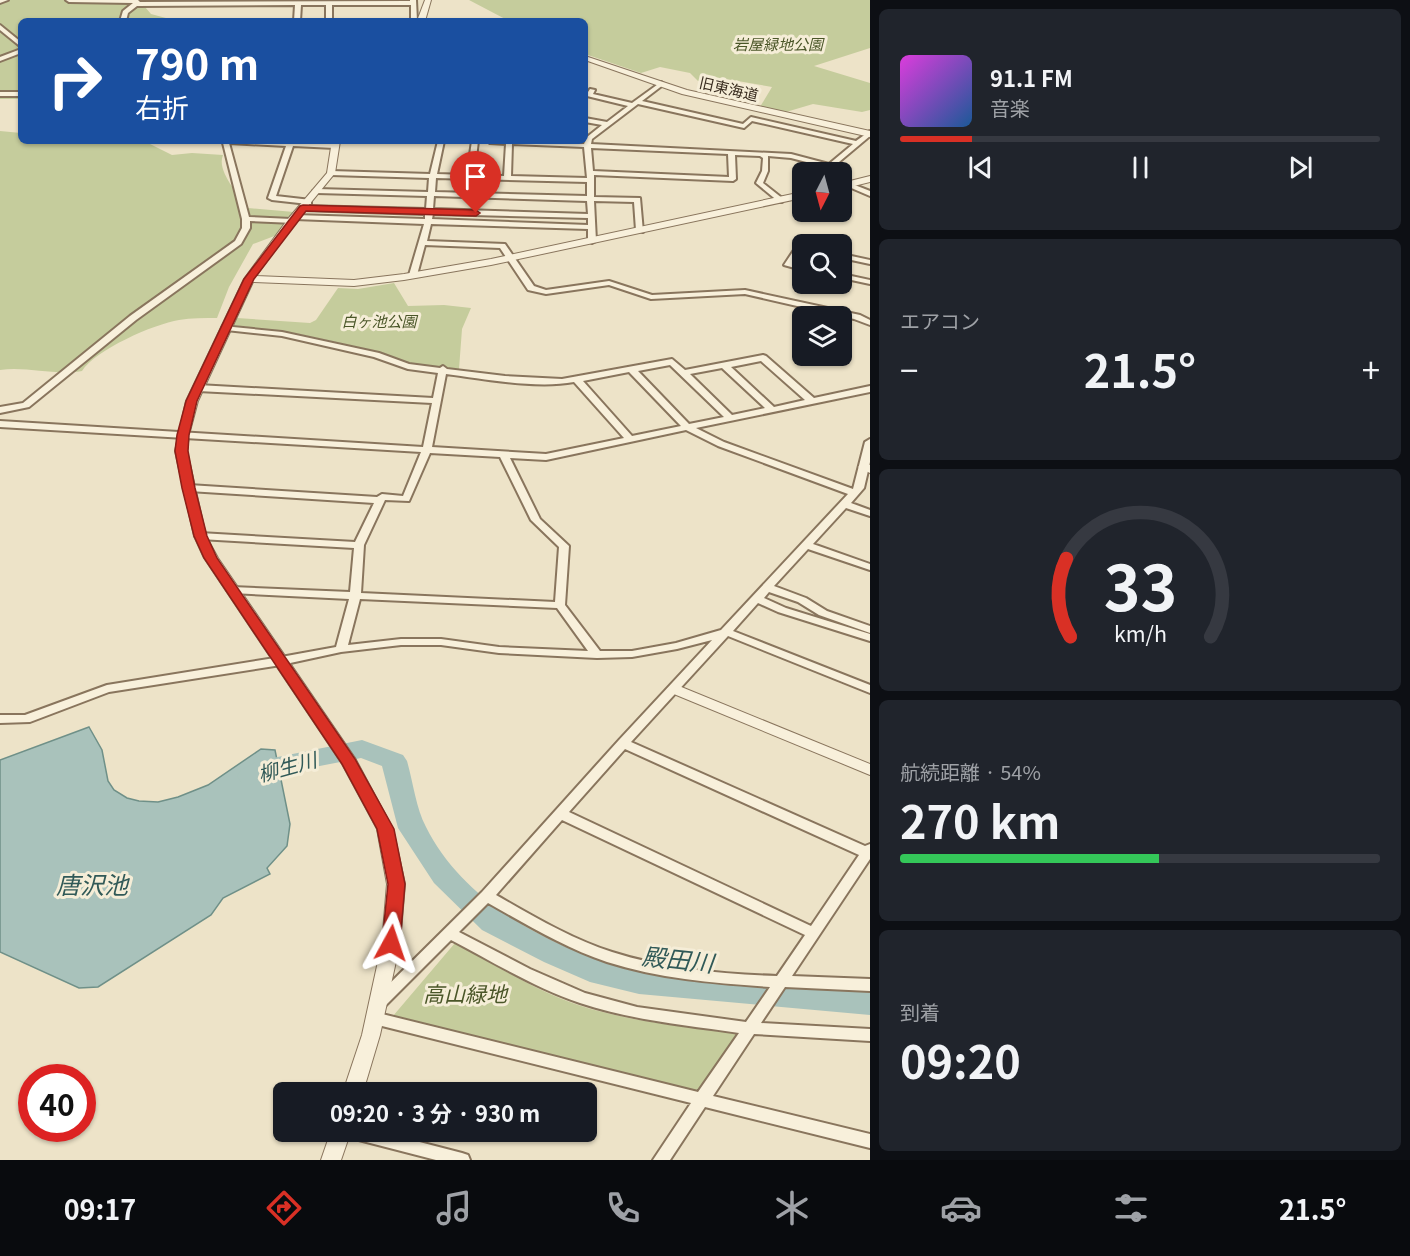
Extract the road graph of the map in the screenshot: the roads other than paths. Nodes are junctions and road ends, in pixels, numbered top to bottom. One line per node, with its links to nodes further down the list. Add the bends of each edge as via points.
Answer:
1 (5, 0): 4 (street)
2 (69, 0): 5 (street)
3 (428, 0): 16 (street)
4 (0, 1)
5 (138, 2): 6 (street); 12 (street, via 125,12)
6 (206, 2): 7 (street)
7 (274, 2): 11 (street)
8 (306, 2): 10 (street); 11 (street)
9 (413, 2): 10 (street); 15 (street)
10 (333, 3): 14 (street)
11 (298, 4): 13 (street)
12 (124, 18)
13 (297, 18)
14 (330, 18)
15 (414, 18)
16 (422, 18)
17 (0, 27): 18 (street)
18 (18, 42)
19 (18, 52): 20 (street)
20 (0, 59)
21 (588, 59): 22 (street, 旧東海道)
22 (661, 84): 27 (street); 30 (street, 旧東海道)
23 (592, 90): 27 (street, via 589,95)
24 (0, 94): 25 (street)
25 (18, 94)
26 (588, 97): 27 (street)
27 (634, 104): 29 (street); 32 (street, via 744,126 751,119)
28 (588, 121): 29 (street)
29 (608, 124): 31 (street)
30 (869, 134): 32 (street)
31 (588, 142)
32 (857, 143): 45 (street)
33 (225, 144): 63 (street)
34 (268, 144): 40 (street)
35 (335, 144): 40 (street); 46 (street)
36 (440, 144): 47 (street)
37 (476, 144): 49 (street)
38 (509, 144): 50 (street)
39 (548, 144): 41 (street)
40 (290, 145): 60 (street, via 272,198)
41 (587, 146): 42 (street); 48 (street)
42 (730, 152): 43 (street); 48 (street, via 733,179)
43 (762, 154): 44 (street); 59 (street, via 766,158 765,171 759,183)
44 (809, 162)
45 (837, 162)
46 (331, 173): 47 (street); 54 (street)
47 (433, 177): 49 (street); 55 (street)
48 (590, 177): 50 (street); 58 (street)
49 (470, 178): 50 (street)
50 (507, 178)
51 (870, 179): 52 (street)
52 (852, 183)
53 (852, 188): 56 (street)
54 (317, 191): 55 (street); 60 (street)
55 (431, 194): 58 (street); 61 (street)
56 (870, 195)
57 (792, 197): 59 (street)
58 (591, 198): 62 (street); 66 (street, via 637,200)
59 (779, 200): 66 (street)
60 (299, 212): 61 (street); 63 (street); 64 (street); 74 (street)
61 (429, 212): 62 (street); 64 (street)
62 (591, 216): 65 (street)
63 (246, 219): 88 (street, via 246,228 233,247 133,318 26,405)
64 (428, 223): 65 (street); 68 (street)
65 (591, 227): 67 (street)
66 (640, 230): 67 (street)
67 (592, 241): 69 (street)
68 (422, 243): 69 (street, via 502,246); 72 (street)
69 (512, 258): 72 (street); 76 (street, via 531,288 546,292 609,283 651,297 745,292)
70 (852, 258): 71 (street)
71 (870, 262)
72 (413, 275): 74 (street, via 354,283)
73 (852, 278): 75 (street)
74 (249, 279): 77 (street)
75 (870, 282)
76 (870, 323)
77 (226, 328): 79 (street, via 282,334 376,354 408,366); 83 (street)
78 (724, 365): 81 (street); 86 (street, via 763,358); 87 (street)
79 (443, 369): 82 (street, via 505,379); 85 (street)
80 (632, 370): 81 (street, via 672,362); 82 (street); 91 (street)
81 (683, 373): 89 (street)
82 (577, 380): 93 (street)
83 (198, 388): 85 (street); 92 (street)
84 (870, 389): 86 (street)
85 (437, 401): 95 (street)
86 (812, 401): 87 (street)
87 (771, 409): 89 (street)
88 (0, 410)
89 (730, 418): 91 (street)
90 (2, 427): 92 (street)
91 (687, 427): 93 (street); 99 (street, via 721,444)
92 (183, 435): 95 (street); 98 (street)
93 (630, 439): 96 (street, via 546,457)
94 (870, 442): 97 (street)
95 (427, 450): 96 (street); 100 (street, via 406,499)
96 (503, 454): 111 (street, via 536,520 564,546)
97 (867, 468): 99 (street)
98 (189, 488): 100 (street); 103 (street)
99 (854, 493): 101 (street)
100 (380, 500): 104 (street)
101 (844, 504): 102 (street); 105 (street)
102 (870, 513)
103 (200, 536): 104 (street); 108 (street)
104 (359, 545): 109 (street)
105 (807, 545): 106 (street); 107 (street)
106 (870, 567)
107 (768, 588): 110 (street); 112 (street)
108 (232, 590): 109 (street); 117 (street)
109 (355, 596): 111 (street); 115 (street)
110 (758, 599): 113 (street); 114 (street)
111 (560, 605): 116 (street)
112 (870, 630)
113 (727, 632): 116 (street, via 632,654); 118 (street); 119 (street)
114 (870, 638)
115 (341, 649): 116 (street, via 441,642 500,650); 117 (street)
116 (597, 655)
117 (281, 661): 120 (street, via 107,689 26,719); 130 (street, via 349,762 386,829 396,884 391,943)
118 (674, 689): 121 (street); 122 (street)
119 (870, 689)
120 (0, 719)
121 (623, 743): 123 (street); 124 (street)
122 (870, 770)
123 (561, 814): 125 (street); 127 (street)
124 (869, 852): 127 (street)
125 (484, 899): 126 (street); 128 (street, via 561,938 612,958 679,974)
126 (450, 933): 130 (street); 131 (street, via 582,998 637,1013)
127 (814, 933): 128 (street)
128 (779, 985): 129 (street); 131 (street)
129 (870, 985)
130 (376, 1012): 133 (street); 134 (street)
131 (751, 1026): 132 (street); 134 (street)
132 (870, 1035)
133 (356, 1082)
134 (701, 1100): 135 (street); 140 (street)
135 (870, 1141)
136 (337, 1142): 138 (street)
137 (393, 1142): 139 (street)
138 (331, 1160)
139 (462, 1160)
140 (661, 1160)

